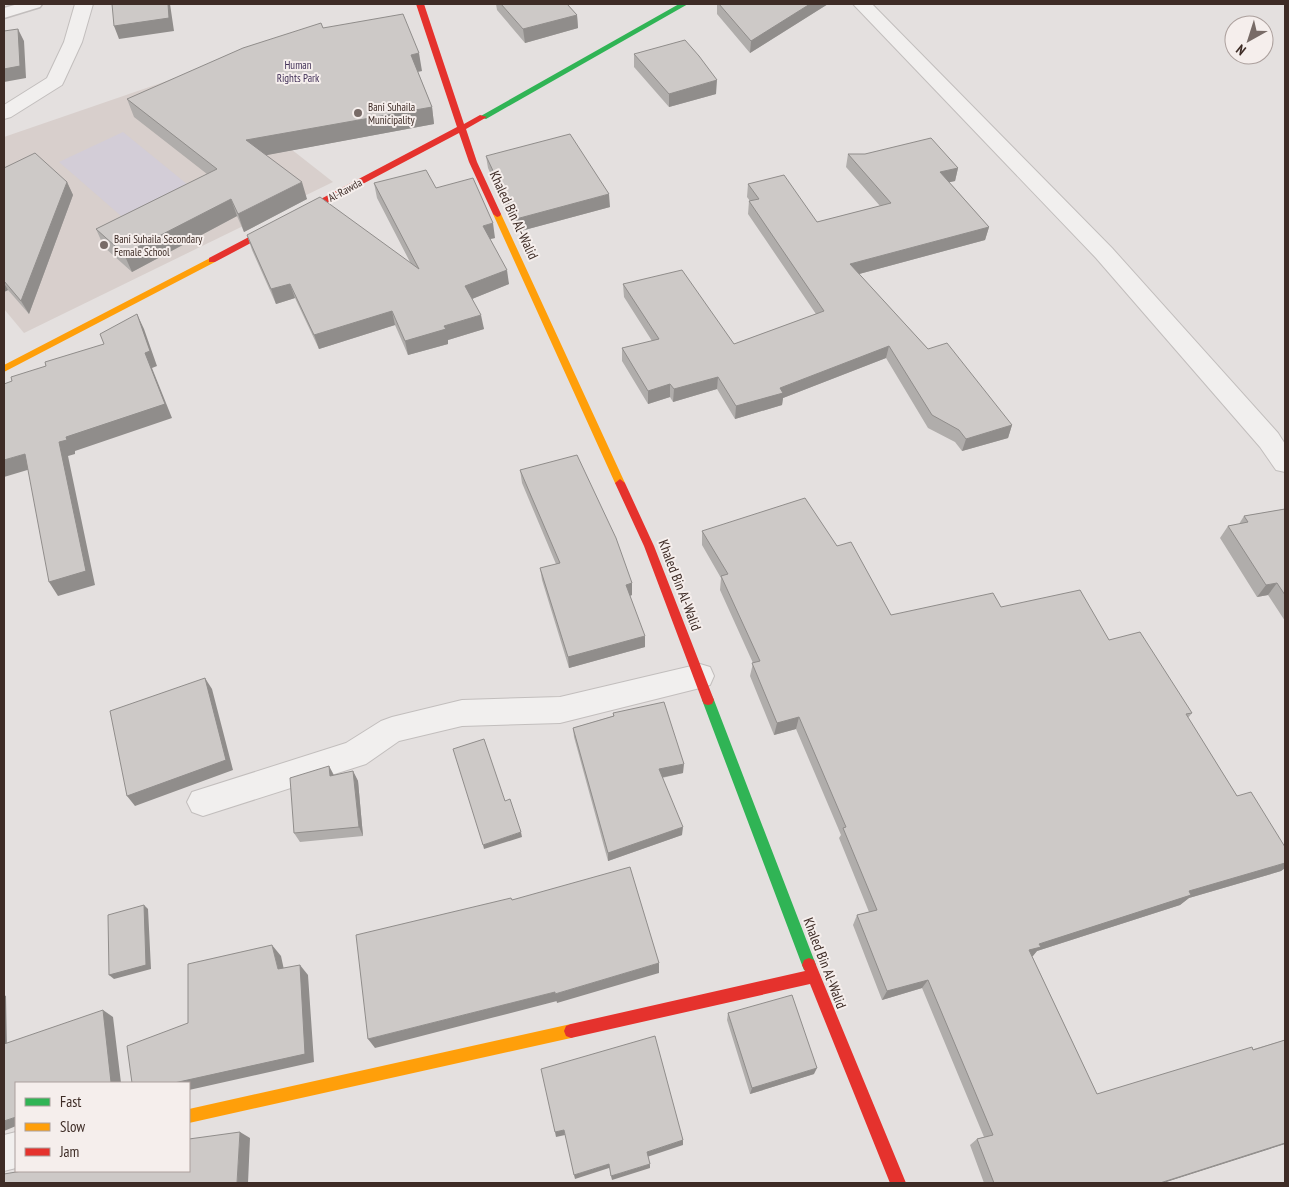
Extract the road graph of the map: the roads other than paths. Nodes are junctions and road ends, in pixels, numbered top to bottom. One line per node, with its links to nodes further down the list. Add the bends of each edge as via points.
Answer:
1 (34, 4): 6 (lane)
2 (84, 4): 7 (street, via 73,42 56,80)
3 (420, 4): 8 (street, Khaled Bin Al-Walid)
4 (684, 4): 8 (street, Al-Rawda)
5 (862, 4): 10 (street, via 1104,253 1269,440)
6 (4, 13)
7 (4, 113)
8 (463, 128): 9 (street, Al-Rawda); 11 (street, Khaled Bin Al-Walid, via 473,162 649,546)
9 (4, 370)
10 (1285, 463)
11 (700, 676): 12 (street, via 560,710 462,713 392,730 355,754); 13 (street, Khaled Bin Al-Walid)
12 (203, 802)
13 (812, 976): 14 (street); 15 (street, Khaled Bin Al-Walid)
14 (190, 1116)
15 (898, 1183)

